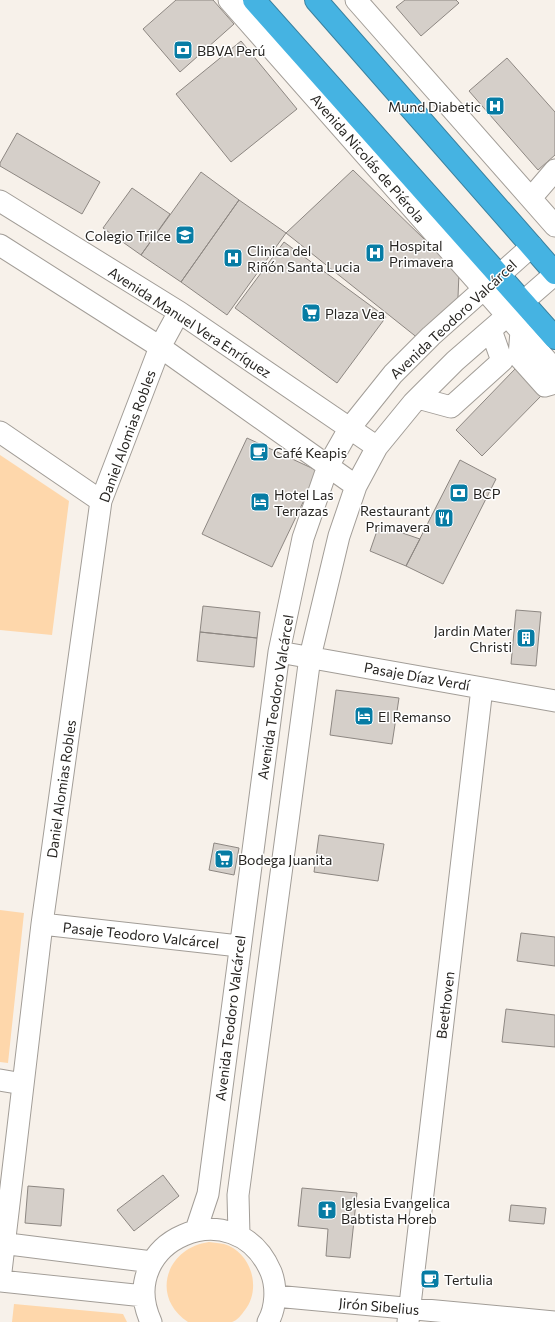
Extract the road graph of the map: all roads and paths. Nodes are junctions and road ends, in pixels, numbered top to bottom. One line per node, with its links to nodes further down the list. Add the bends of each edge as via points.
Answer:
1 (229, 0): 12 (street, Avenida Nicolás de Piérola)
2 (254, 0): 12 (highway, Avenida Nicolás de Piérola)
3 (316, 0): 10 (highway)
4 (356, 0): 6 (street)
5 (555, 170): 6 (street)
6 (531, 198): 8 (street)
7 (0, 201): 13 (street, Avenida Manuel Vera Enríquez)
8 (555, 226)
9 (0, 245): 17 (street)
10 (532, 246): 11 (highway); 12 (street, Avenida Teodoro Valcárcel)
11 (555, 273): 14 (street, Avenida Teodoro Valcárcel)
12 (491, 282): 14 (highway, Avenida Nicolás de Piérola); 22 (street, Avenida Teodoro Valcárcel, via 393,374)
13 (179, 312): 17 (street, Daniel Alomias Robles); 22 (street, Avenida Manuel Vera Enríquez)
14 (517, 316): 15 (street, Avenida Teodoro Valcárcel); 16 (highway, Avenida Nicolás de Piérola); 18 (street); 19 (street, Avenida Nicolás de Piérola)
15 (491, 330): 18 (street); 21 (street, Avenida Teodoro Valcárcel)
16 (555, 338)
17 (160, 347): 25 (street); 27 (street, Daniel Alomias Robles)
18 (510, 359): 20 (street, via 545,386); 21 (street, via 451,407)
19 (555, 370)
20 (555, 383)
21 (418, 398): 24 (street, Avenida Teodoro Valcárcel)
22 (349, 429): 24 (street, Avenida Manuel Vera Enríquez); 25 (street, Avenida Teodoro Valcárcel)
23 (0, 432): 27 (street)
24 (377, 447): 26 (street, Avenida Teodoro Valcárcel)
25 (328, 466): 26 (street); 28 (street, Avenida Teodoro Valcárcel, via 303,538)
26 (356, 486): 29 (street, Avenida Teodoro Valcárcel, via 339,536)
27 (101, 501): 32 (street, Daniel Alomias Robles)
28 (279, 652): 29 (street, Pasaje Díaz Verdí); 33 (street, Avenida Teodoro Valcárcel)
29 (310, 657): 30 (street, Pasaje Díaz Verdí); 37 (street, Avenida Teodoro Valcárcel, via 238,1195)
30 (482, 688): 31 (street, Pasaje Díaz Verdí); 43 (street, Beethoven)
31 (555, 701)
32 (42, 924): 33 (street, Pasaje Teodoro Valcárcel); 35 (street, Daniel Alomias Robles)
33 (239, 946): 36 (street, Avenida Teodoro Valcárcel, via 208,1194)
34 (0, 1080): 35 (street)
35 (23, 1084): 38 (street, Daniel Alomias Robles)
36 (196, 1230): 37 (street, via 218,1229); 39 (street, via 179,1236 164,1247)
37 (239, 1235): 42 (street, via 254,1246 266,1260 273,1277)
38 (2, 1244): 39 (street); 40 (street, Daniel Alomias Robles)
39 (152, 1262): 41 (street, via 146,1278)
40 (0, 1280): 41 (street)
41 (144, 1296): 44 (street)
42 (275, 1296): 43 (street, Jirón Sibelius); 45 (street)
43 (408, 1315): 46 (street, Jirón Sibelius)
44 (151, 1322)
45 (268, 1322)
46 (555, 1322)

